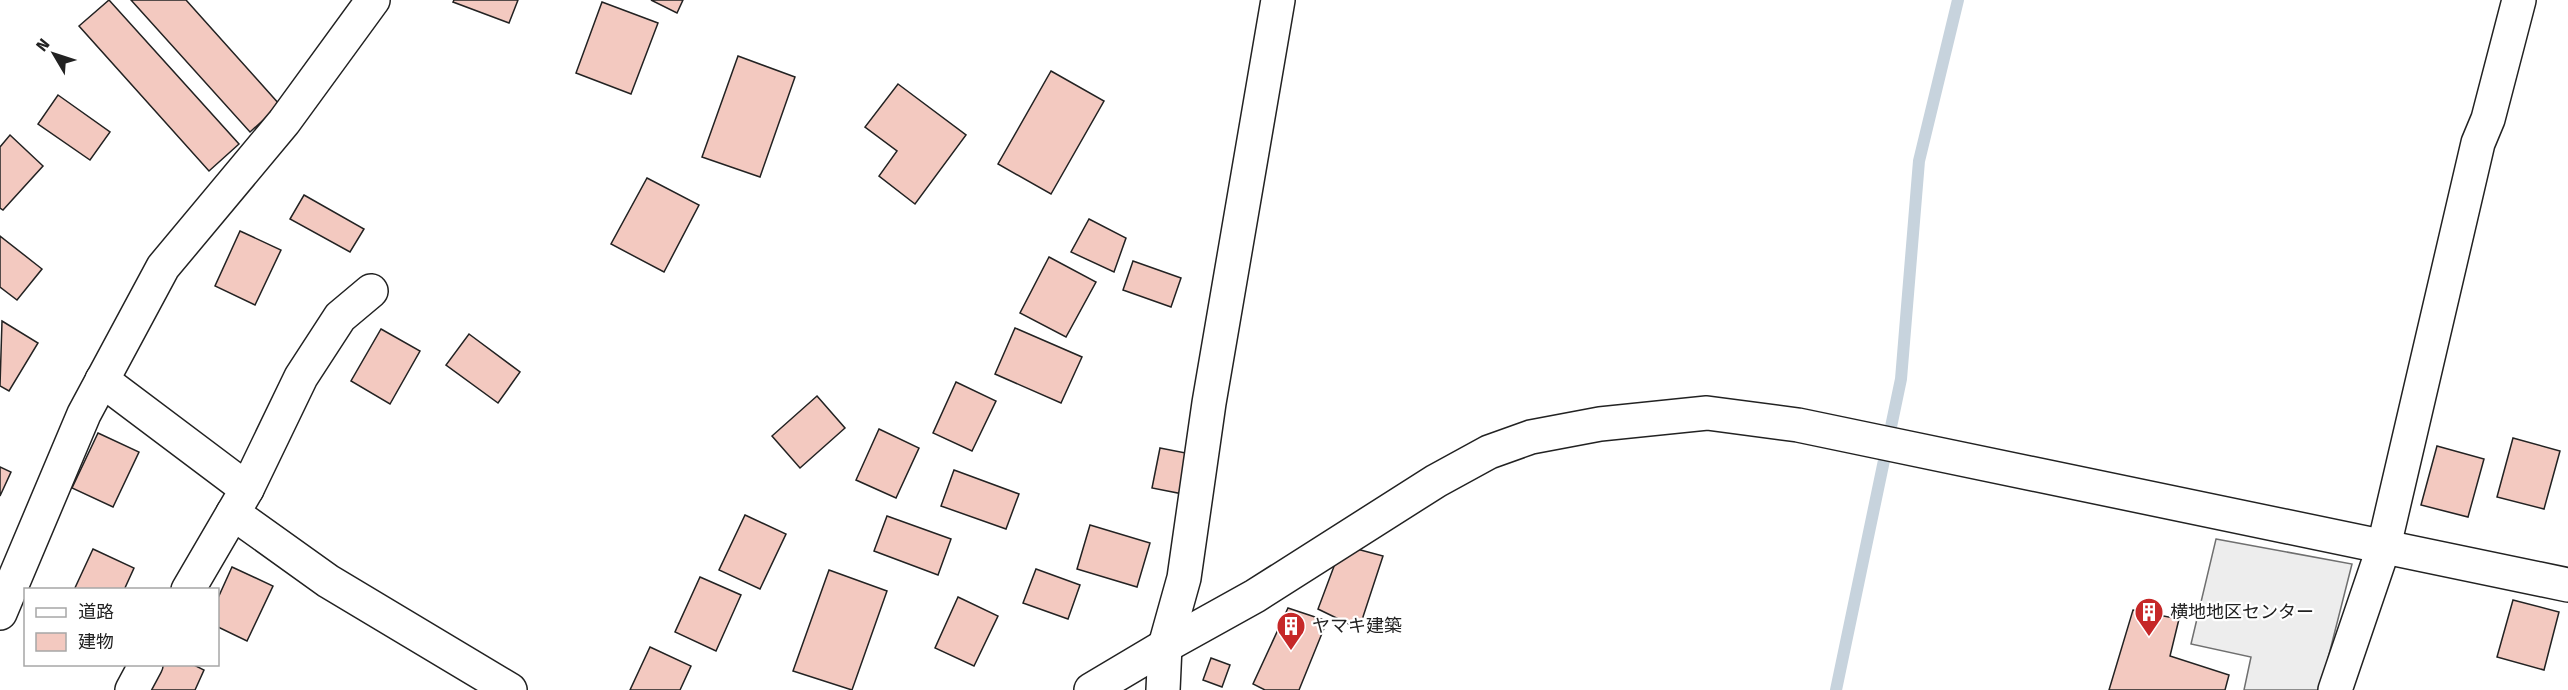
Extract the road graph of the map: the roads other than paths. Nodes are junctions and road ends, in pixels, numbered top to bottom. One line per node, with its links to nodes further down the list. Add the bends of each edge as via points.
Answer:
1 (374, 0): 5 (street, via 284,122 163,267)
2 (1278, 0): 11 (street, via 1209,403 1184,578)
3 (2519, 0): 7 (street, via 2478,143)
4 (371, 291): 6 (street, via 340,317 301,377)
5 (102, 380): 6 (street); 10 (street)
6 (240, 501): 9 (street); 14 (street, via 328,581)
7 (2384, 546): 8 (street); 11 (street, via 1798,425 1707,413 1600,424 1531,437 1489,452); 17 (street)
8 (2568, 585)
9 (189, 588)
10 (0, 613)
11 (1165, 646): 15 (street); 16 (street)
12 (145, 666): 13 (street)
13 (132, 690)
14 (510, 690)
15 (1091, 690)
16 (1163, 690)
17 (2336, 690)

